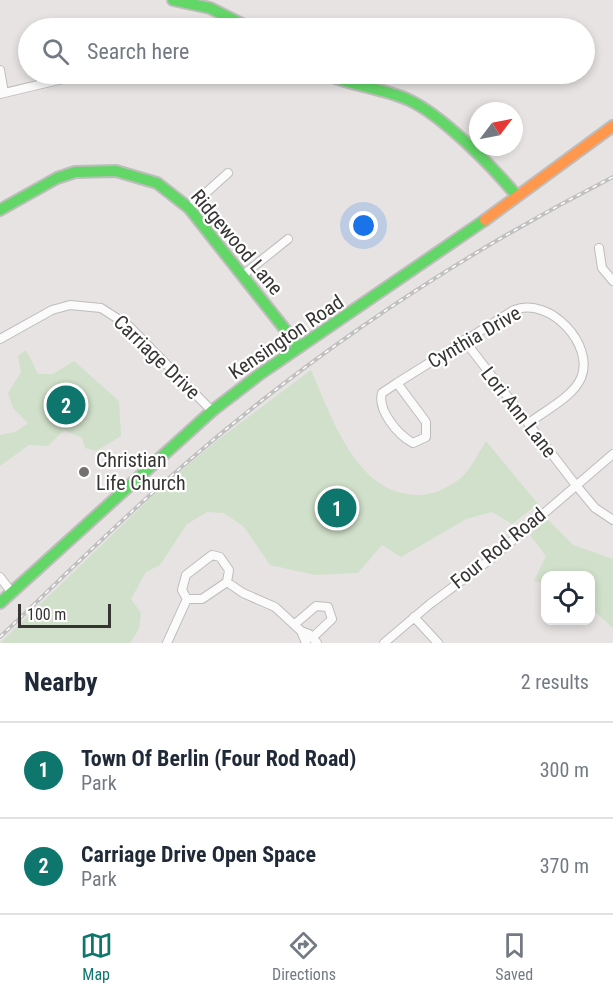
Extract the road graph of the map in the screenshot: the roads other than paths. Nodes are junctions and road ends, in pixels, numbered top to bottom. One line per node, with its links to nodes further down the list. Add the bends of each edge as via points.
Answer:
1 (172, 0): 2 (street, via 210,8)
2 (230, 18)
3 (0, 70): 6 (street)
4 (41, 84): 6 (street)
5 (364, 84): 9 (street, via 429,111)
6 (2, 93)
7 (613, 126): 9 (street, Kensington Road)
8 (228, 173): 10 (street)
9 (516, 195): 18 (street, Kensington Road, via 423,265)
10 (189, 208): 11 (street, Ridgewood Lane, via 157,183 137,175 97,170 57,178); 14 (street, Ridgewood Lane)
11 (0, 210)
12 (288, 239): 14 (street)
13 (599, 248): 15 (street, via 602,268)
14 (243, 275): 18 (street, Ridgewood Lane)
15 (613, 282)
16 (0, 339): 20 (street, Carriage Drive, via 52,310 78,305 100,308 129,326)
17 (464, 340): 19 (street, Cynthia Drive); 21 (street, Lori Ann Lane); 21 (street, Cynthia Drive, via 524,306 548,310 575,339 584,358 580,381)
18 (299, 347): 20 (street, Kensington Road)
19 (397, 383): 19 (street, Cynthia Drive, via 381,393 379,402 406,440 420,442 426,436 426,422)
20 (212, 411): 27 (street, Kensington Road)
21 (528, 423): 23 (street, Lori Ann Lane)
22 (613, 454): 23 (street, Four Rod Road)
23 (575, 484): 24 (street, Lori Ann Lane, via 595,508); 30 (street, Four Rod Road, via 492,558)
24 (613, 520)
25 (0, 577): 27 (street)
26 (227, 582): 28 (street, via 202,599); 28 (street, via 226,562 212,555 186,575 182,590); 31 (street, via 243,594 275,607)
27 (12, 593): 29 (street, Kensington Road)
28 (187, 598): 33 (street)
29 (0, 603)
30 (414, 617): 34 (street, Four Rod Road); 35 (street)
31 (295, 624): 32 (street); 32 (street, via 316,606 328,607 332,619)
32 (312, 641)
33 (167, 643)
34 (384, 643)
35 (438, 643)

